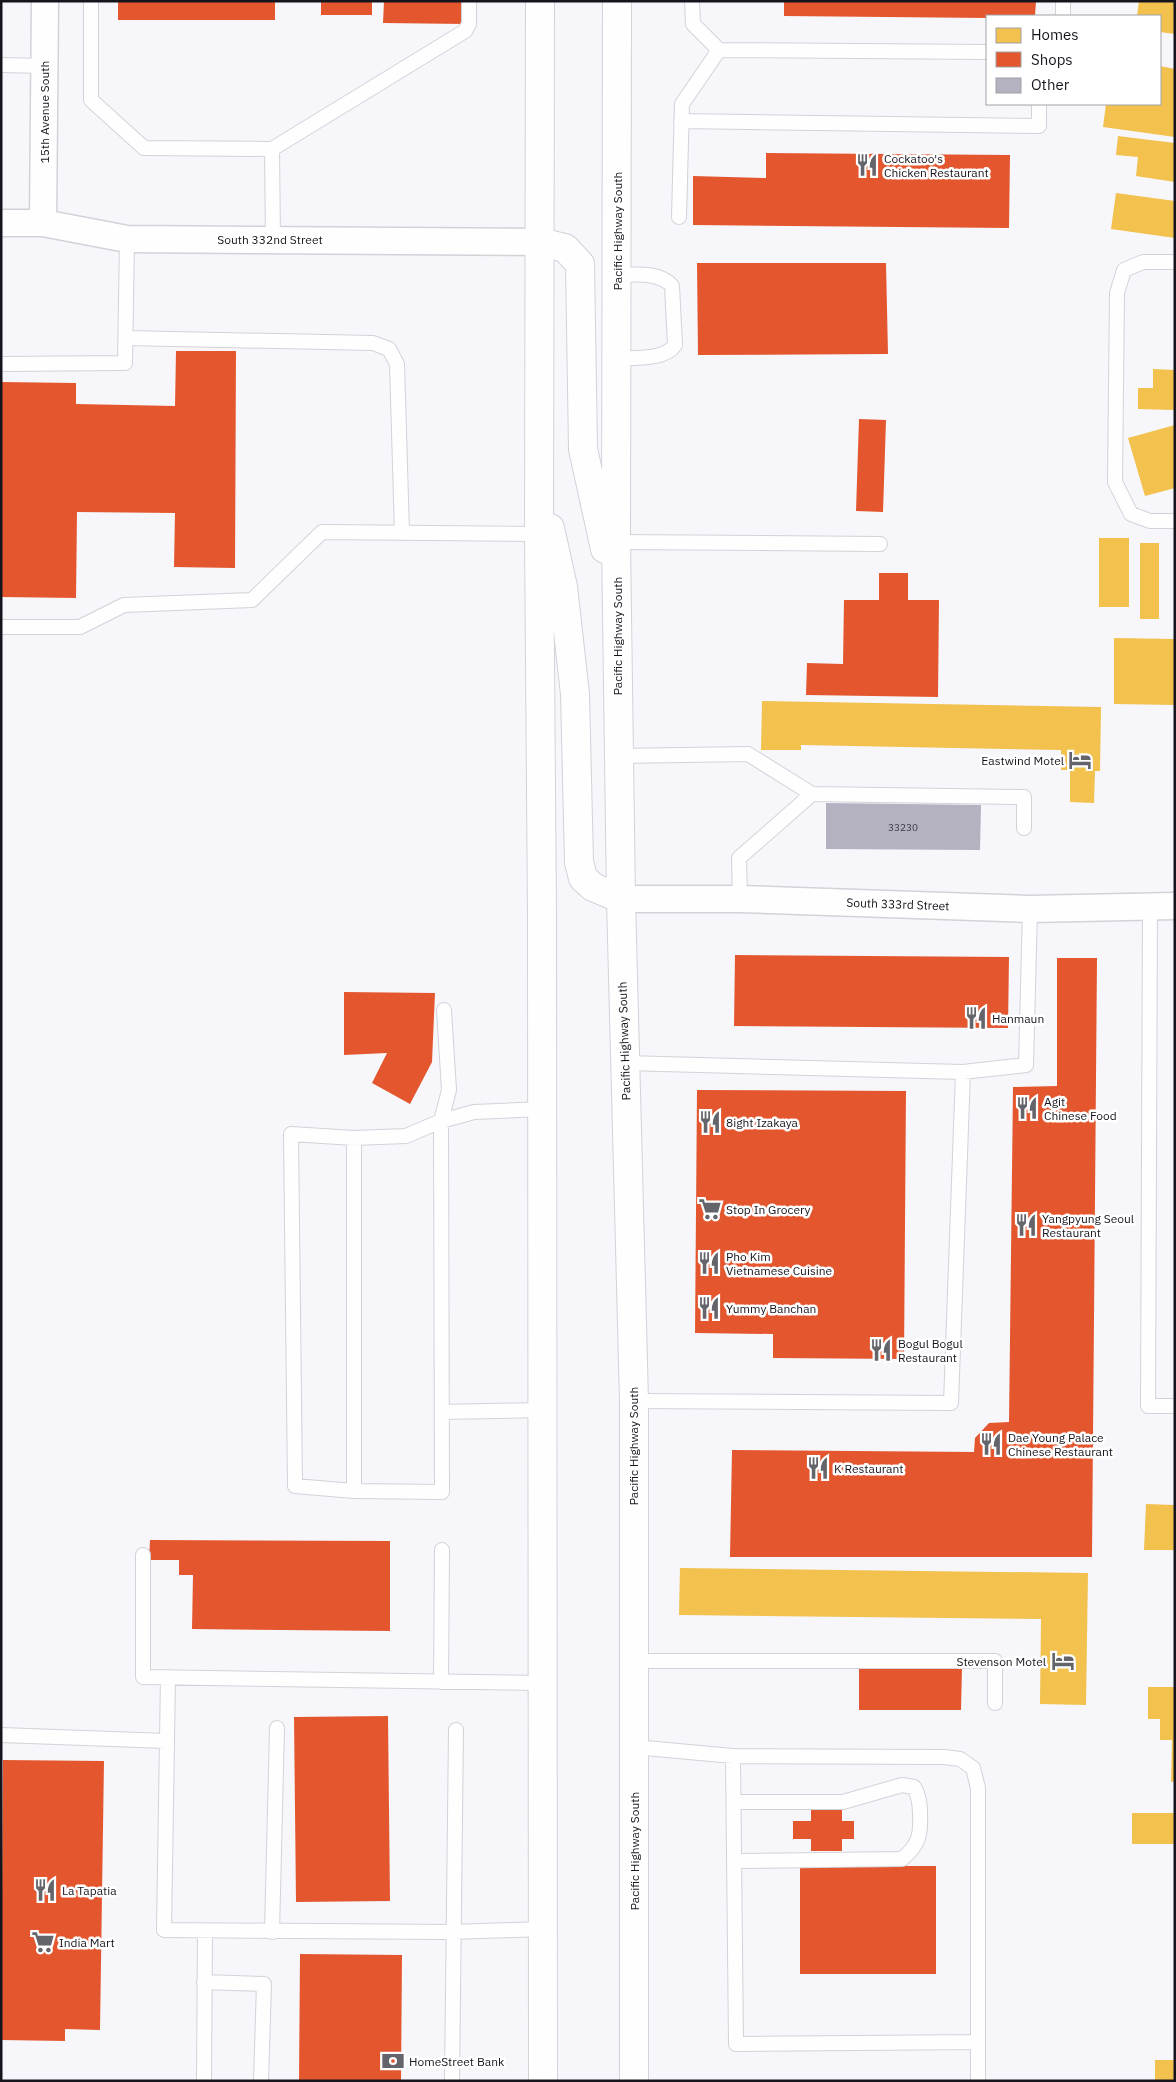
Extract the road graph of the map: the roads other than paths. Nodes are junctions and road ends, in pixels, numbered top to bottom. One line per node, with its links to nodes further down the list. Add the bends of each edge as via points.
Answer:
1 (44, 1): 12 (street, 15th Avenue South)
2 (91, 1): 15 (lane, via 91,100 144,148)
3 (469, 1): 15 (lane, via 469,24 465,31)
4 (540, 1): 21 (main road)
5 (617, 1): 23 (main road, Pacific Highway South)
6 (692, 1): 9 (lane, via 693,24)
7 (1063, 1): 8 (lane)
8 (1063, 15)
9 (719, 50): 10 (lane); 14 (lane, via 682,104)
10 (986, 52)
11 (1, 65): 12 (lane)
12 (44, 66): 17 (street, 15th Avenue South)
13 (1039, 105): 14 (lane, via 1039,126)
14 (680, 121): 16 (lane)
15 (272, 149): 20 (lane)
16 (679, 218)
17 (43, 223): 18 (street, South 332nd Street); 19 (street, South 332nd Street)
18 (1, 224)
19 (127, 239): 20 (street, South 332nd Street); 24 (lane)
20 (273, 239): 21 (street, South 332nd Street)
21 (540, 242): 27 (main road); 33 (main road, via 565,248 580,264 583,449)
22 (1175, 262): 28 (lane, via 1143,262 1124,270 1117,293 1115,482 1131,514 1150,521)
23 (616, 275): 25 (main road, Pacific Highway South); 25 (lane, via 657,276 669,282 672,286 675,345 670,351 657,356)
24 (126, 338): 26 (lane, via 125,364); 29 (lane, via 372,343 389,349 397,364)
25 (617, 358): 31 (main road, Pacific Highway South)
26 (1, 364)
27 (539, 480): 30 (main road); 38 (main road, via 563,587 574,685 579,862 583,878 593,887)
28 (1175, 521)
29 (402, 533): 30 (lane); 34 (lane, via 322,532 252,600 124,605 80,627)
30 (539, 534): 45 (main road)
31 (616, 542): 32 (lane); 33 (main road, Pacific Highway South)
32 (880, 544)
33 (617, 605): 35 (main road, Pacific Highway South)
34 (1, 627)
35 (618, 756): 36 (lane, via 748,754); 38 (main road, Pacific Highway South)
36 (812, 794): 37 (lane, via 1024,797); 39 (lane, via 739,858)
37 (1024, 828)
38 (621, 899): 39 (street, South 333rd Street); 43 (main road, Pacific Highway South)
39 (740, 899): 41 (street, South 333rd Street)
40 (1162, 906): 41 (street, South 333rd Street); 49 (lane, via 1148,1406)
41 (1030, 909): 44 (lane, via 1026,1065)
42 (444, 1010): 46 (lane, via 449,1090)
43 (625, 1063): 44 (lane); 48 (main road, Pacific Highway South)
44 (963, 1072): 48 (lane, via 951,1402)
45 (542, 1109): 46 (lane, via 474,1112); 50 (main road)
46 (441, 1122): 47 (lane, via 406,1136); 51 (lane)
47 (354, 1138): 52 (lane); 52 (lane, via 291,1134 295,1486)
48 (634, 1401): 55 (main road, Pacific Highway South)
49 (1175, 1406)
50 (541, 1410): 51 (lane); 58 (main road)
51 (442, 1412): 52 (lane, via 442,1492)
52 (354, 1491)
53 (442, 1550): 57 (lane)
54 (143, 1555): 56 (lane, via 143,1676)
55 (633, 1661): 59 (lane, via 994,1661); 64 (main road, Pacific Highway South)
56 (168, 1677): 57 (lane); 63 (lane)
57 (441, 1682): 58 (lane)
58 (542, 1682): 68 (main road)
59 (994, 1703)
60 (277, 1728): 70 (lane)
61 (456, 1730): 71 (lane)
62 (1, 1735): 63 (lane)
63 (167, 1741): 69 (lane, via 164,1930)
64 (634, 1746): 65 (lane); 78 (main road, Pacific Highway South)
65 (733, 1756): 66 (lane); 73 (lane, via 944,1757 960,1759 973,1768 978,1788)
66 (734, 1802): 67 (lane); 67 (lane, via 843,1802 902,1785 914,1787 919,1796 921,1832 912,1850 902,1859)
67 (734, 1861): 73 (lane, via 736,2044)
68 (543, 1929): 71 (lane); 77 (main road)
69 (205, 1931): 70 (lane); 72 (lane)
70 (272, 1932): 71 (lane)
71 (452, 1932): 76 (lane)
72 (204, 1982): 74 (lane); 75 (lane, via 264,1984)
73 (978, 2042): 79 (lane)
74 (204, 2081)
75 (261, 2081)
76 (452, 2081)
77 (542, 2081)
78 (634, 2081)
79 (978, 2081)

